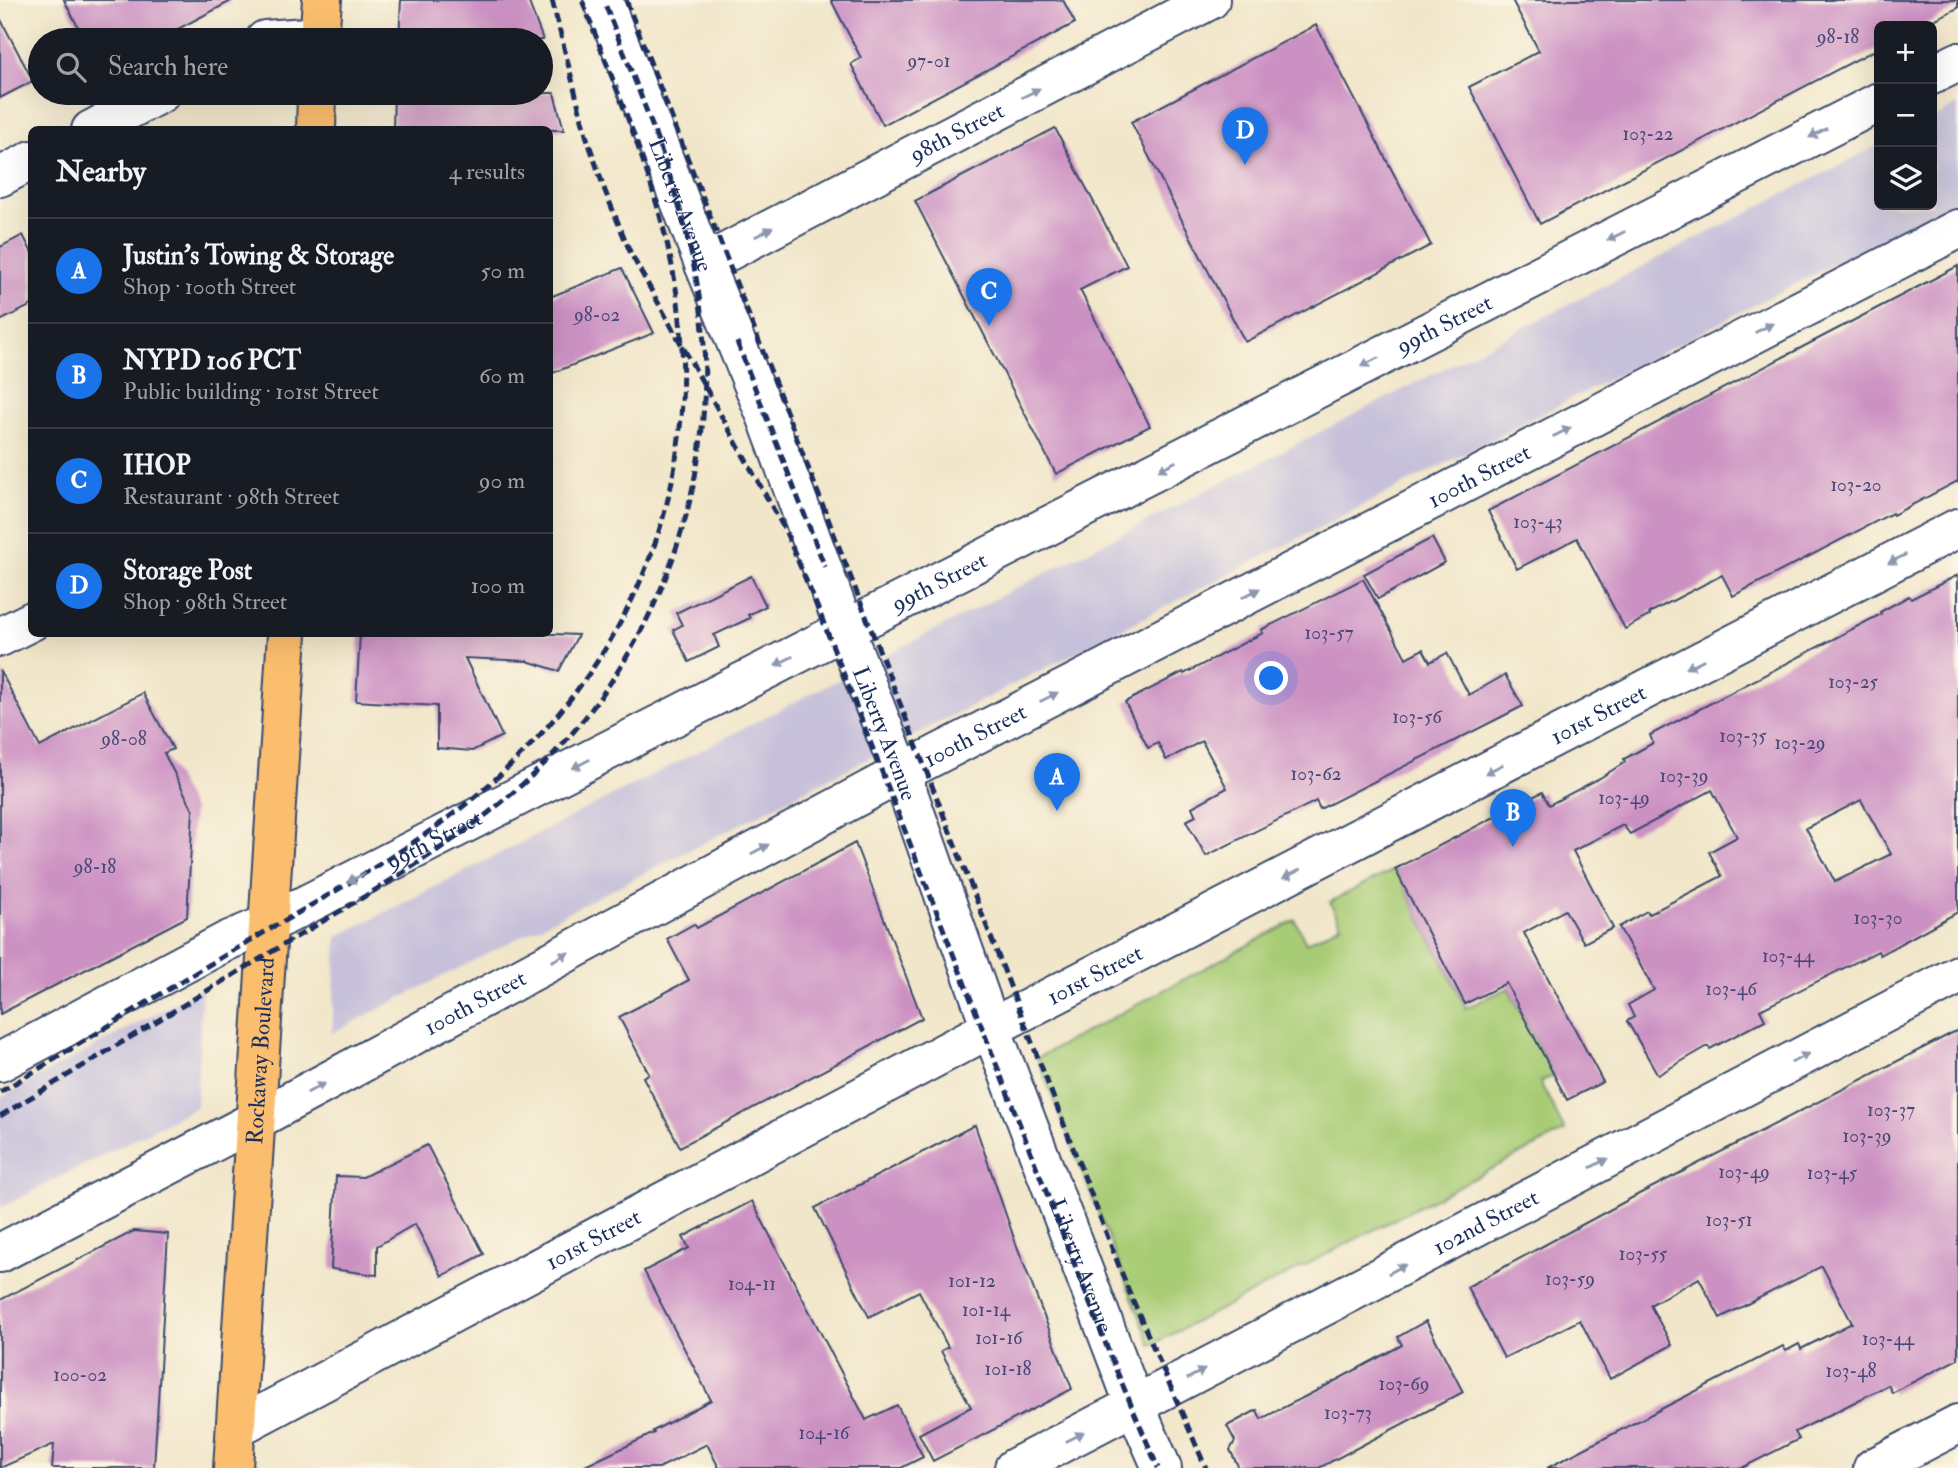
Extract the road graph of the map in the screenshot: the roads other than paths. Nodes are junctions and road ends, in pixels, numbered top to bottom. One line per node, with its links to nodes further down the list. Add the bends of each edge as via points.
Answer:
1 (604, 0): 13 (street, Liberty Avenue)
2 (1210, 0): 13 (street, 98th Street, one-way to 2)
3 (1958, 62): 4 (street)
4 (1937, 72)
5 (138, 105): 8 (street)
6 (317, 105): 9 (main road)
7 (1874, 105): 16 (street, 99th Street, one-way to 16)
8 (99, 126)
9 (316, 126)
10 (28, 162): 11 (street)
11 (0, 177)
12 (1958, 229): 19 (street, 100th Street, one-way to 12)
13 (704, 264): 16 (street, Liberty Avenue)
14 (1958, 528): 22 (street, 101st Street, one-way to 22)
15 (28, 623): 17 (street)
16 (845, 630): 19 (street, Liberty Avenue); 20 (street, 99th Street, one-way to 20)
17 (0, 637)
18 (287, 637): 20 (main road, Rockaway Boulevard)
19 (901, 773): 22 (street, Liberty Avenue); 24 (street, 100th Street, one-way to 19)
20 (270, 923): 23 (street, 99th Street, via 227,941); 24 (main road, Rockaway Boulevard)
21 (1958, 975): 26 (street, 102nd Street, one-way to 21)
22 (991, 1028): 26 (street, Liberty Avenue); 28 (street, 101st Street)
23 (0, 1062)
24 (256, 1121): 25 (street, 100th Street); 28 (main road, Rockaway Boulevard)
25 (0, 1253)
26 (1135, 1406): 30 (street, 102nd Street, one-way to 26); 31 (street, Liberty Avenue)
27 (1958, 1424): 32 (street)
28 (236, 1428): 29 (main road, Rockaway Boulevard)
29 (233, 1468)
30 (1014, 1468)
31 (1162, 1468)
32 (1873, 1468)

